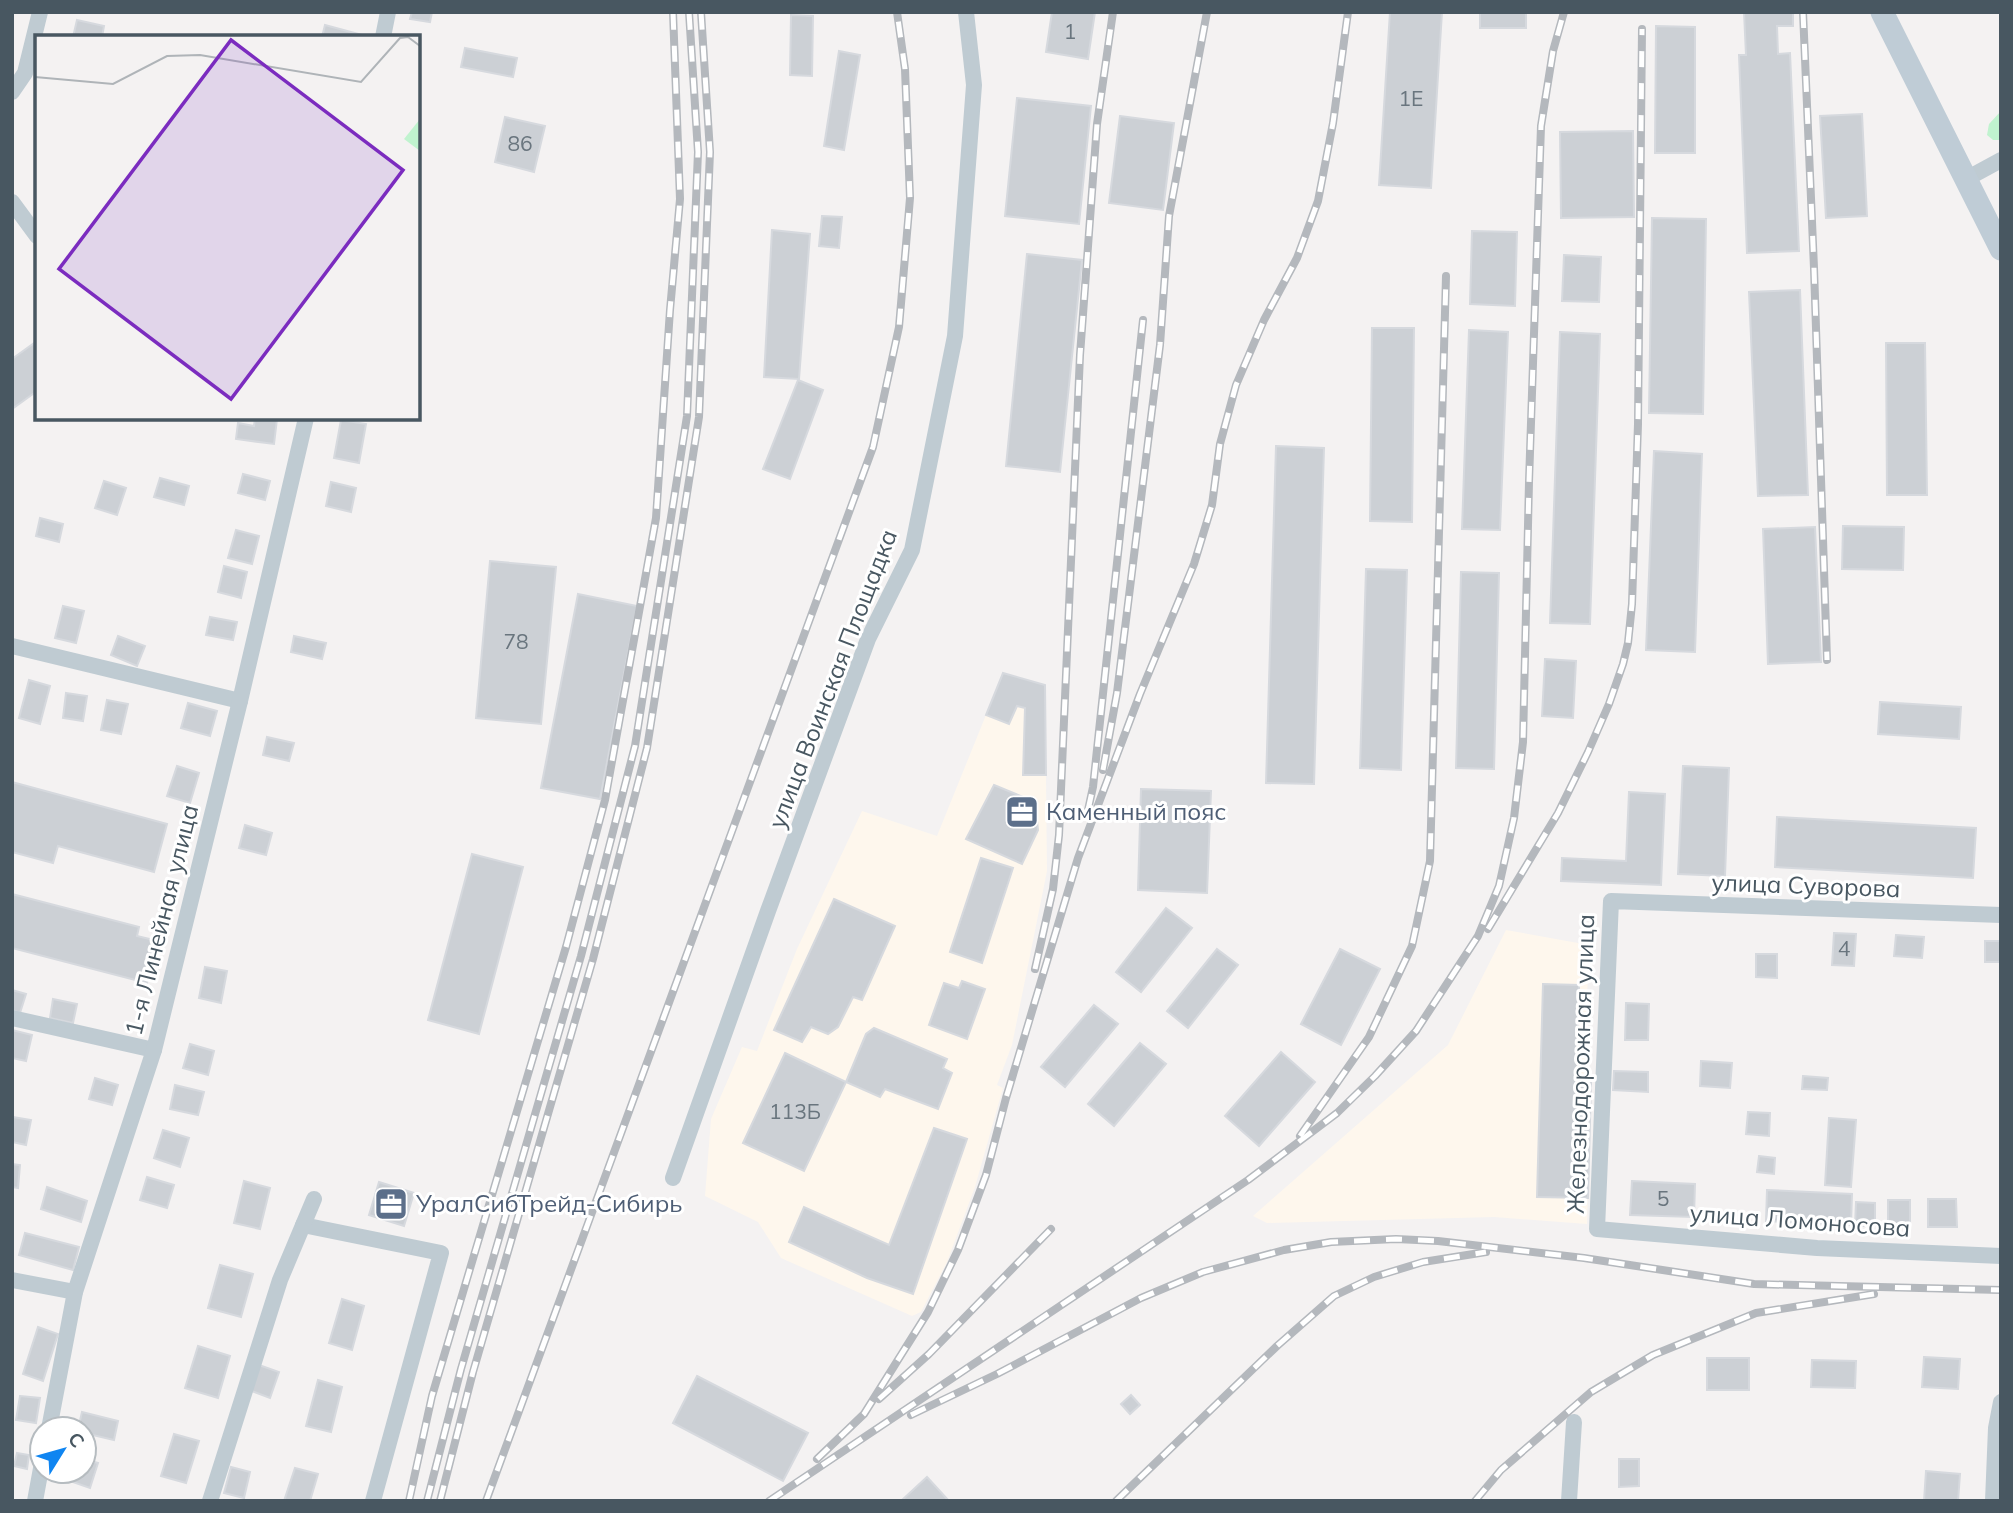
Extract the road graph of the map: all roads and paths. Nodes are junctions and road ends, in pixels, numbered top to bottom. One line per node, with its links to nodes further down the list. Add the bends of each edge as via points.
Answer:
1 (40, 12): 6 (street)
2 (388, 12): 5 (street)
3 (966, 12): 20 (street, улица Воинская Площадка, via 974,85 955,335 912,550 868,639)
4 (1882, 12): 9 (main road)
5 (383, 35)
6 (19, 74): 7 (street)
7 (12, 92)
8 (2001, 160): 9 (street)
9 (1966, 178): 12 (main road)
10 (12, 202): 11 (street)
11 (35, 233)
12 (2001, 249)
13 (306, 420): 15 (street, 1-я Линейная улица)
14 (12, 646): 15 (street)
15 (240, 701): 19 (street, 1-я Линейная улица)
16 (1611, 901): 17 (street, улица Суворова); 23 (street, Железнодорожная улица)
17 (2001, 915)
18 (12, 1018): 19 (street)
19 (154, 1049): 26 (street, 1-я Линейная улица)
20 (673, 1178)
21 (314, 1199): 22 (street)
22 (303, 1225): 30 (street, via 280,1280); 31 (street, via 441,1253)
23 (1597, 1229): 24 (street, улица Ломоносова, via 1817,1248)
24 (2001, 1255)
25 (12, 1280): 26 (street)
26 (75, 1292): 28 (street, 1-я Линейная улица)
27 (2001, 1402): 33 (street)
28 (52, 1415)
29 (1574, 1422): 32 (street)
30 (210, 1501)
31 (373, 1501)
32 (1569, 1501)
33 (1993, 1501)

